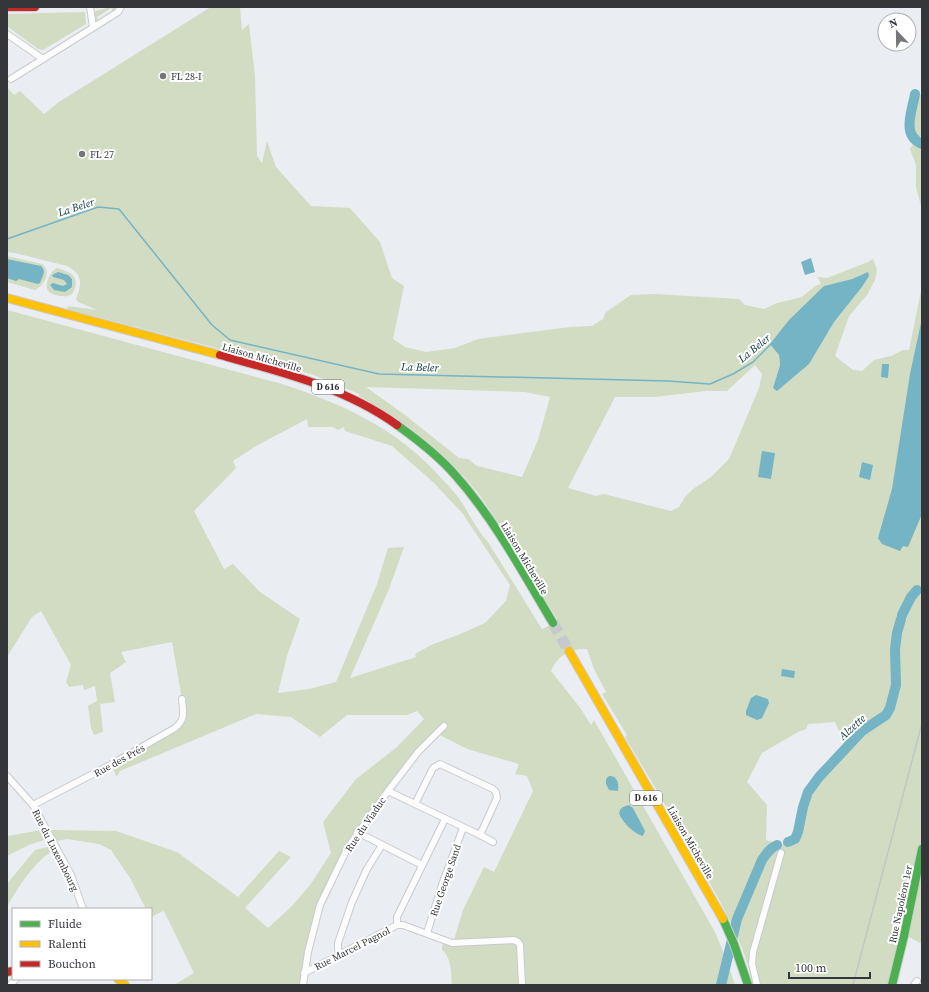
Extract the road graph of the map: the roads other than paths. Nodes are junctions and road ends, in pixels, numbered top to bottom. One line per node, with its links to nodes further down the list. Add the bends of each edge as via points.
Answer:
1 (35, 7): 4 (main road)
2 (90, 7): 5 (street)
3 (121, 7): 5 (street, via 118,12)
4 (7, 8)
5 (93, 27): 7 (street)
6 (7, 34): 7 (street)
7 (43, 59): 8 (street)
8 (11, 79)
9 (7, 298): 10 (main road, Liaison Micheville / D 616, via 290,374 335,390 378,412 423,444 451,469 475,497 550,625 469,501 419,449 391,428 353,406 312,388)
10 (7, 305)
11 (182, 699): 16 (street, Rue des Prés, via 182,722 176,728)
12 (444, 726): 14 (street, Rue du Viaduc, via 418,752)
13 (7, 776): 16 (street, Rue du Luxembourg)
14 (388, 791): 15 (street); 19 (street, Rue du Viaduc)
15 (416, 804): 17 (street); 20 (street, via 433,768 440,764 494,788 497,798)
16 (32, 805): 26 (street, Rue du Luxembourg, via 71,875)
17 (445, 819): 18 (street); 25 (street)
18 (463, 828): 20 (street); 28 (street, Rue George Sand, via 442,882)
19 (357, 832): 22 (street); 30 (street, Rue du Viaduc, via 320,905)
20 (480, 836): 21 (street)
21 (494, 842)
22 (382, 845): 25 (street); 29 (street, via 367,869 352,902 338,943)
23 (922, 849): 36 (main road, Rue Napoléon 1er)
24 (781, 853): 35 (street, via 752,952)
25 (422, 865): 27 (street, via 397,917)
26 (83, 908)
27 (397, 926): 28 (street, Rue Marcel Pagnol, via 403,925); 29 (street, Rue Marcel Pagnol)
28 (427, 933): 32 (street, Rue Marcel Pagnol, via 452,943 514,940 518,942)
29 (340, 955): 30 (street, Rue Marcel Pagnol)
30 (304, 973): 31 (street, Rue du Viaduc)
31 (303, 985)
32 (522, 985)
33 (741, 985): 34 (main road, Liaison Micheville / D 616, via 726,942 707,904 566,653 684,848 719,911)
34 (748, 985)
35 (757, 985)
36 (892, 985)

